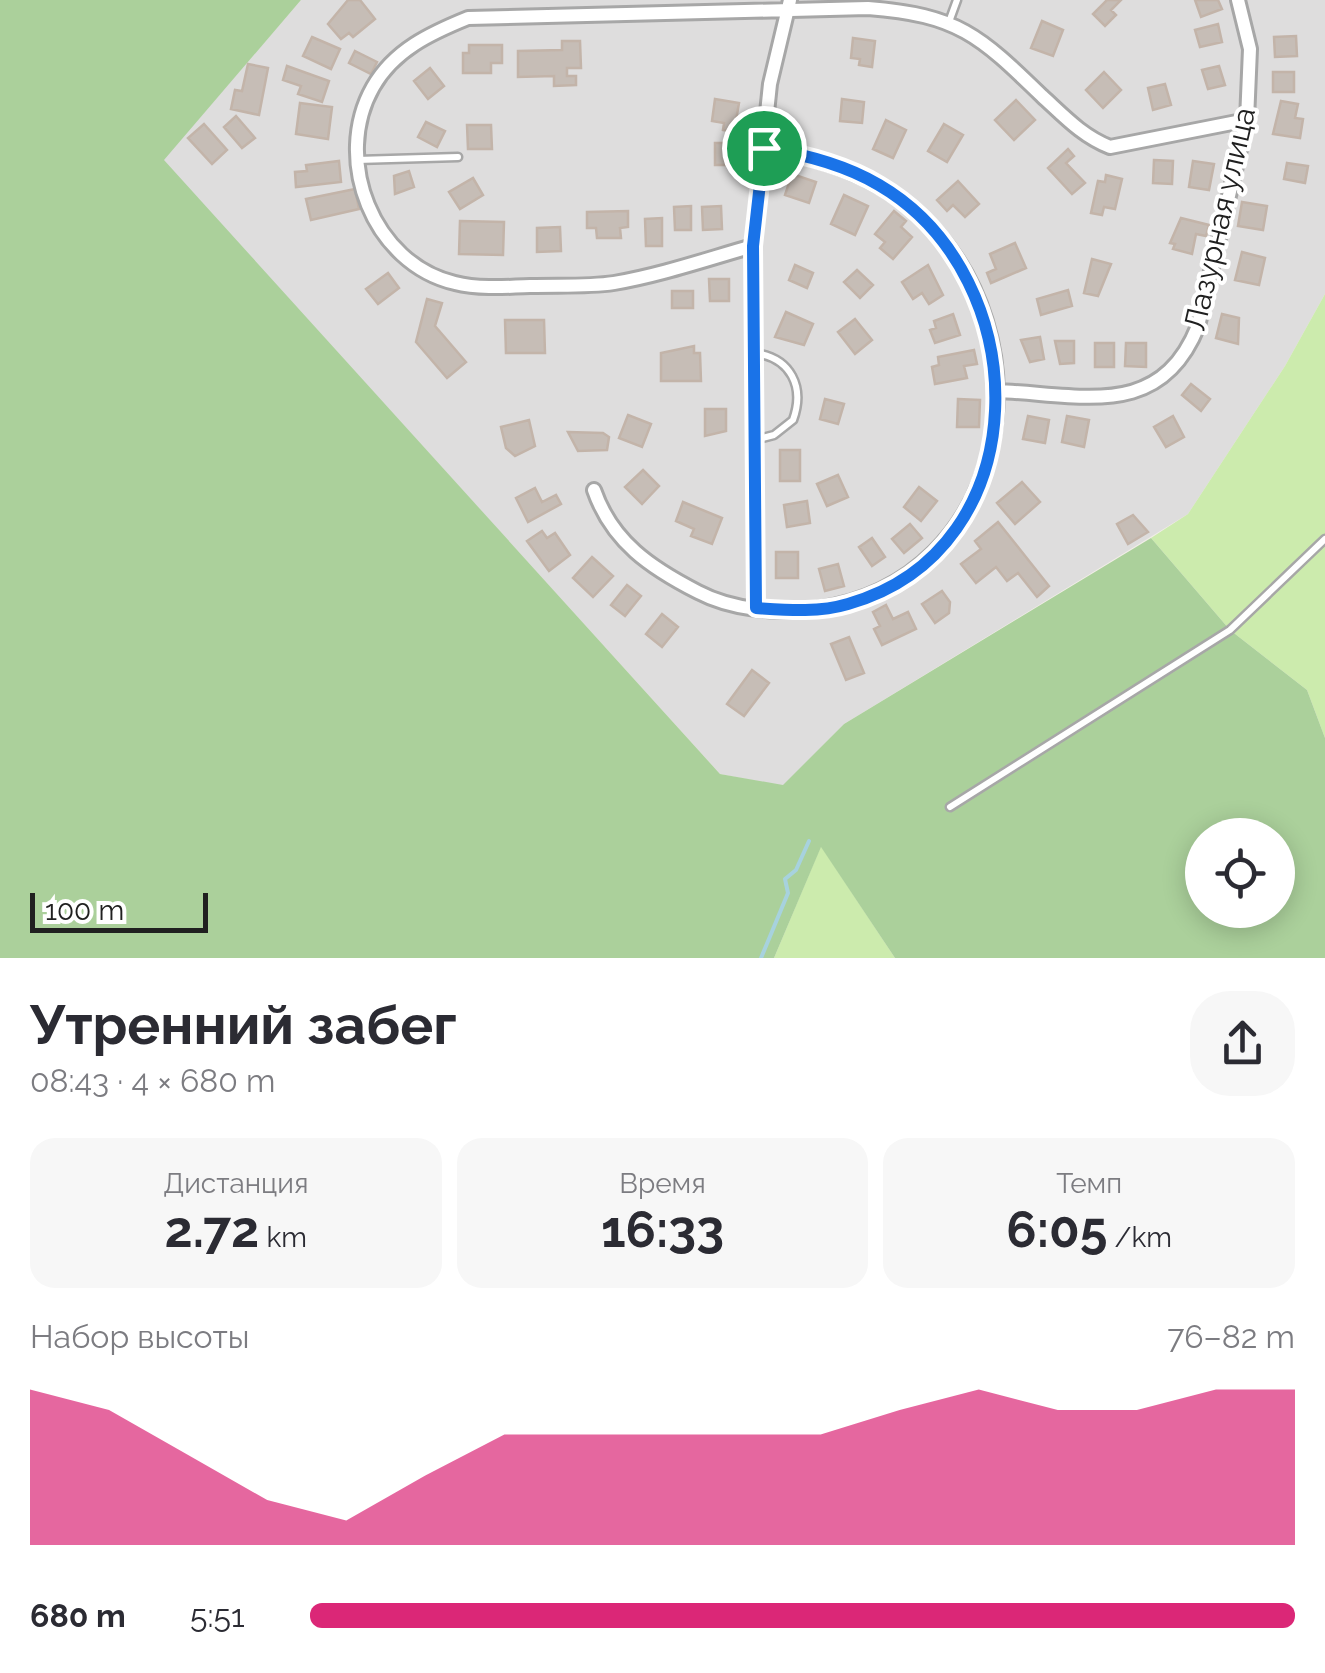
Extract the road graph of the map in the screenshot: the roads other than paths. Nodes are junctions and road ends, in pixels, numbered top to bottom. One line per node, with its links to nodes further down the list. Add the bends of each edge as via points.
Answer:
1 (956, 0): 4 (lane)
2 (1238, 0): 5 (street, Лазурная улица, via 1250,49)
3 (788, 5): 4 (street, via 904,11); 6 (street); 8 (street, via 468,18 399,54 360,124)
4 (948, 23): 5 (street, via 999,54 1075,127 1110,146)
5 (1247, 120): 11 (street, Лазурная улица, via 1198,326 1172,372 1133,394)
6 (764, 148): 9 (street); 11 (street, via 834,164 880,185 916,213 950,250 974,292)
7 (458, 157): 8 (lane)
8 (356, 160): 9 (street, via 374,221 424,270 454,283 612,283)
9 (753, 246): 10 (street)
10 (754, 352): 12 (street); 12 (lane, via 782,362 798,398 793,420)
11 (997, 392): 15 (street, via 996,436 984,480 930,558 848,604)
12 (755, 440): 15 (street)
13 (594, 490): 15 (street, via 629,550 711,599)
14 (1325, 539): 16 (lane, via 1230,630)
15 (756, 608)
16 (950, 807)

